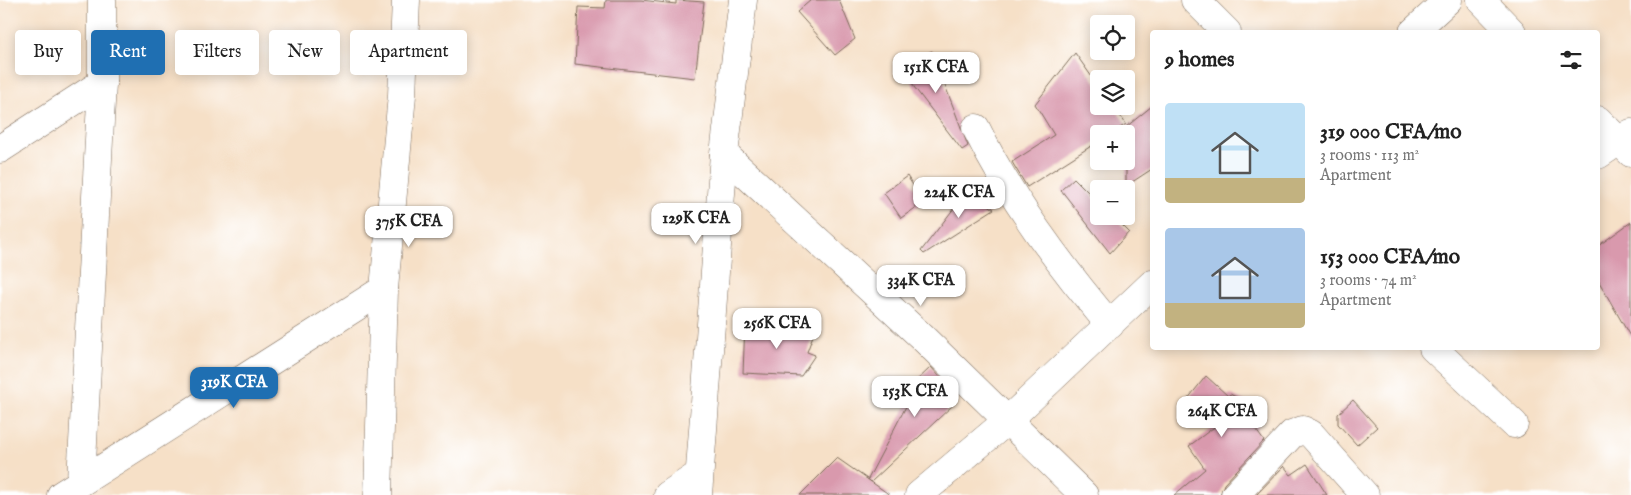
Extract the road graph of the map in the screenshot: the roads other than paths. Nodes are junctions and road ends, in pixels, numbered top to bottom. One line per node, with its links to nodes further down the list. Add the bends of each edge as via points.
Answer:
1 (102, 0): 10 (street)
2 (406, 0): 17 (street, via 402,95)
3 (743, 0): 15 (street)
4 (1195, 0): 7 (street)
5 (1448, 0): 8 (street)
6 (1481, 0): 9 (street)
7 (1225, 30)
8 (1415, 30)
9 (1510, 30)
10 (102, 83): 14 (street); 23 (street)
11 (1600, 122): 13 (street)
12 (976, 128): 18 (street, via 1034,227 1064,270)
13 (1619, 146)
14 (0, 149)
15 (724, 154): 20 (street); 22 (street)
16 (1150, 286): 18 (street)
17 (384, 289): 23 (street); 24 (street)
18 (1110, 325): 20 (street)
19 (1435, 350): 21 (street)
20 (1008, 420): 26 (street); 27 (street)
21 (1514, 424)
22 (698, 485): 25 (street)
23 (71, 488)
24 (378, 495)
25 (668, 495)
26 (919, 495)
27 (1084, 495)
28 (1235, 495): 29 (street, via 1292,434 1303,430 1311,434)
29 (1365, 495)

